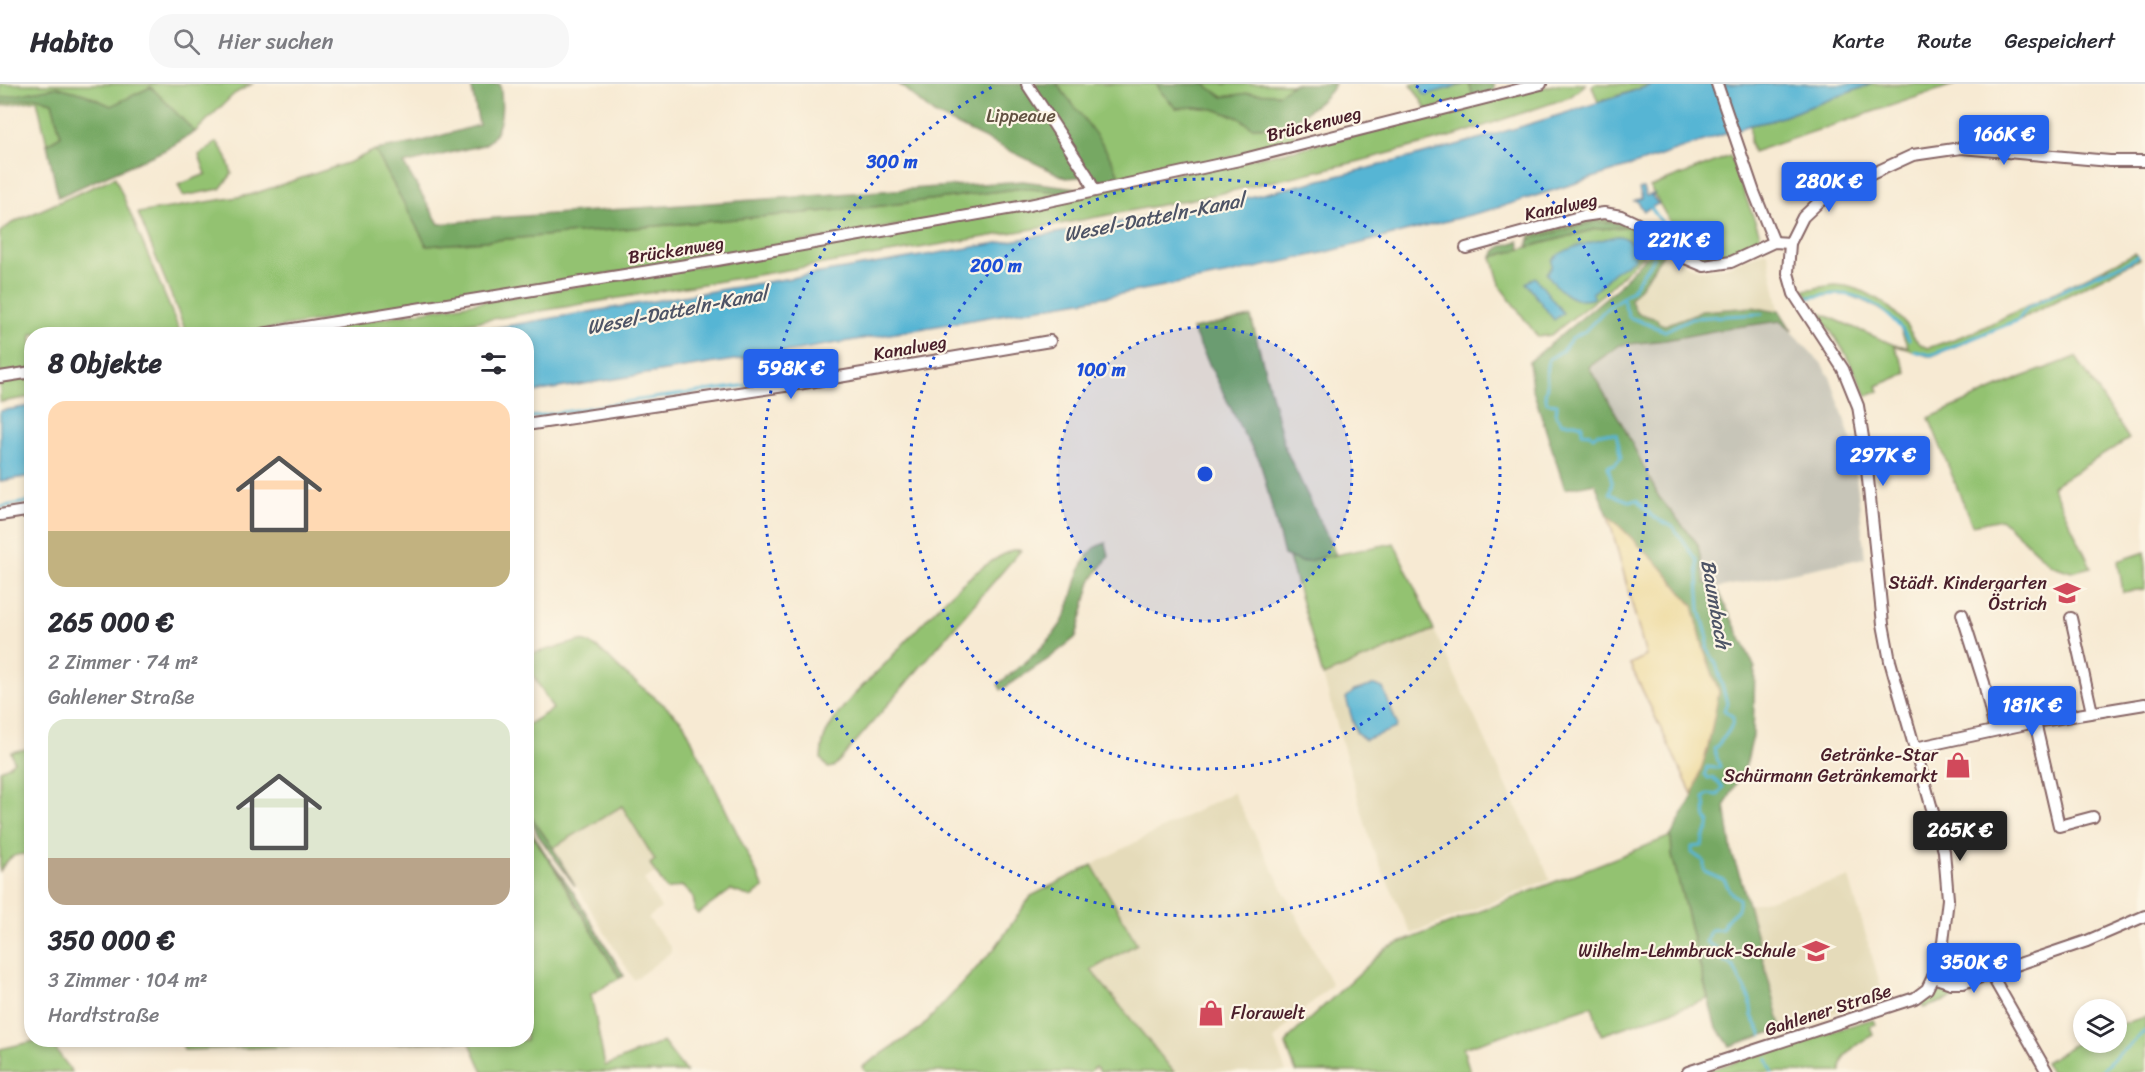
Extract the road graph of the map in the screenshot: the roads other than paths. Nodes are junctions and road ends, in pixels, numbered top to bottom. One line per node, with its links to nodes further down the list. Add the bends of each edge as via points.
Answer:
1 (1027, 84): 5 (street)
2 (1541, 84): 5 (street, Brückenweg, via 1244,159)
3 (1717, 84): 6 (street)
4 (2145, 161): 7 (street, Gahlener Straße, via 1961,148 1913,155 1850,183 1819,202 1803,217)
5 (1094, 190): 9 (street, Brückenweg, via 827,242)
6 (1774, 242): 7 (street, Kanalweg); 8 (street, Kanalweg, via 1731,262 1704,266 1673,253 1621,216 1604,213)
7 (1790, 243): 22 (street, Gahlener Straße, via 1788,273 1794,294 1843,369 1858,406 1883,624)
8 (1466, 248)
9 (305, 327)
10 (1050, 341): 13 (street, Kanalweg)
11 (24, 373): 12 (street)
12 (0, 377)
13 (534, 424)
14 (24, 511): 15 (street)
15 (0, 515)
16 (1962, 614): 21 (street)
17 (2071, 618): 19 (street)
18 (2145, 704): 19 (street)
19 (2092, 712): 20 (street)
20 (2035, 722): 21 (street); 23 (street, via 2059,826)
21 (1995, 730): 22 (street)
22 (1915, 748): 26 (street, Gahlener Straße, via 1947,873 1943,942)
23 (2093, 817)
24 (2145, 916): 25 (street)
25 (1991, 974): 26 (street, via 1963,983); 28 (street)
26 (1933, 977): 27 (street, Gahlener Straße, via 1915,998)
27 (1688, 1072)
28 (2048, 1072)

